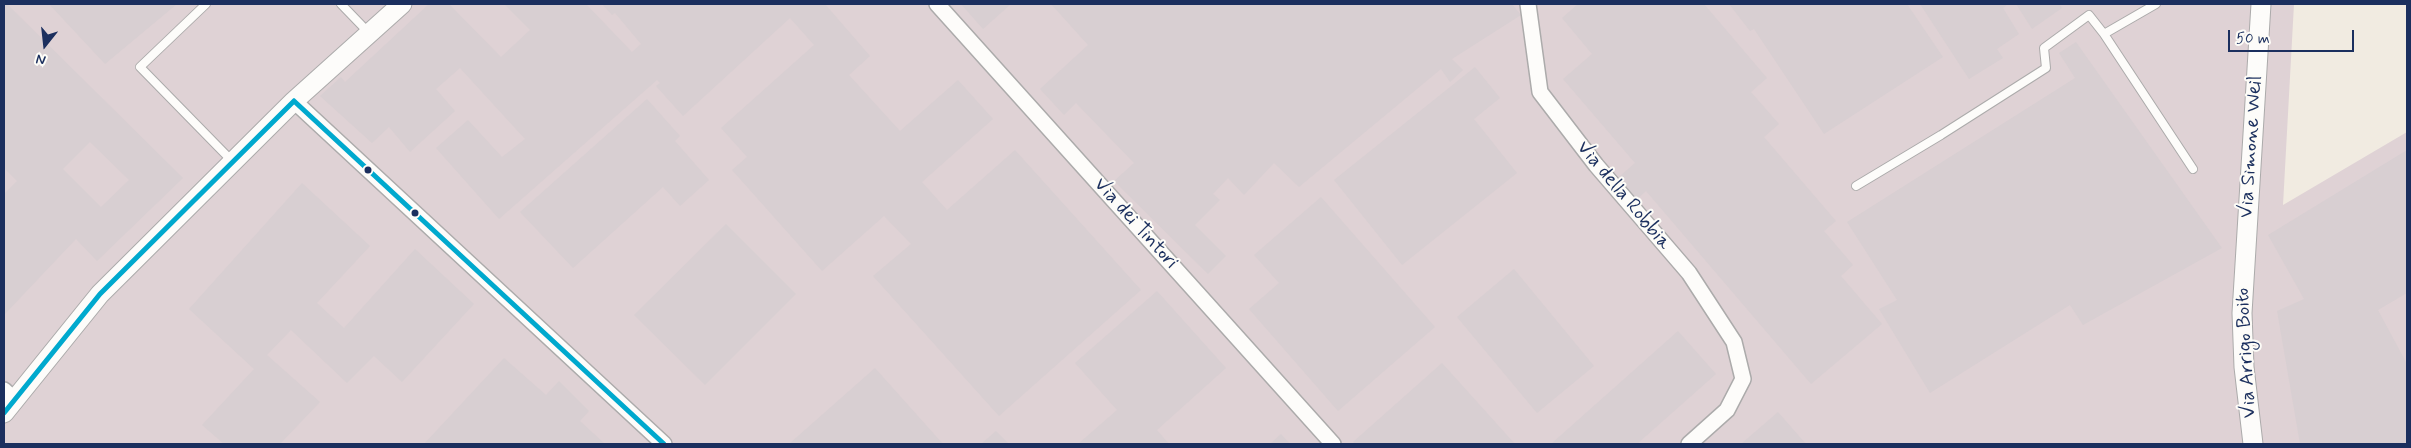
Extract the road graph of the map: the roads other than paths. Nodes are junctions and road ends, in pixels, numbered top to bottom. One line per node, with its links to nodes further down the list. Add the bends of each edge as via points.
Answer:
1 (206, 4): 11 (lane, via 140,66)
2 (341, 4): 8 (lane)
3 (402, 4): 8 (street)
4 (937, 4): 17 (street, Via dei Tintori)
5 (1528, 4): 18 (street, Via della Robbia, via 1540,92 1596,165 1689,273 1734,342 1743,379 1727,410)
6 (2156, 4): 9 (lane)
7 (2261, 4): 14 (street, Via Simone Weil)
8 (369, 33): 10 (street)
9 (2104, 34): 12 (lane); 13 (lane, via 2089,15 2044,48 2046,68)
10 (294, 101): 11 (street); 16 (street)
11 (234, 162): 15 (street, via 100,294)
12 (2193, 168)
13 (1856, 186)
14 (2245, 261): 19 (street, Via Arrigo Boito, via 2242,313 2244,367)
15 (7, 401)
16 (657, 442)
17 (1333, 444)
18 (1689, 444)
19 (2254, 444)

